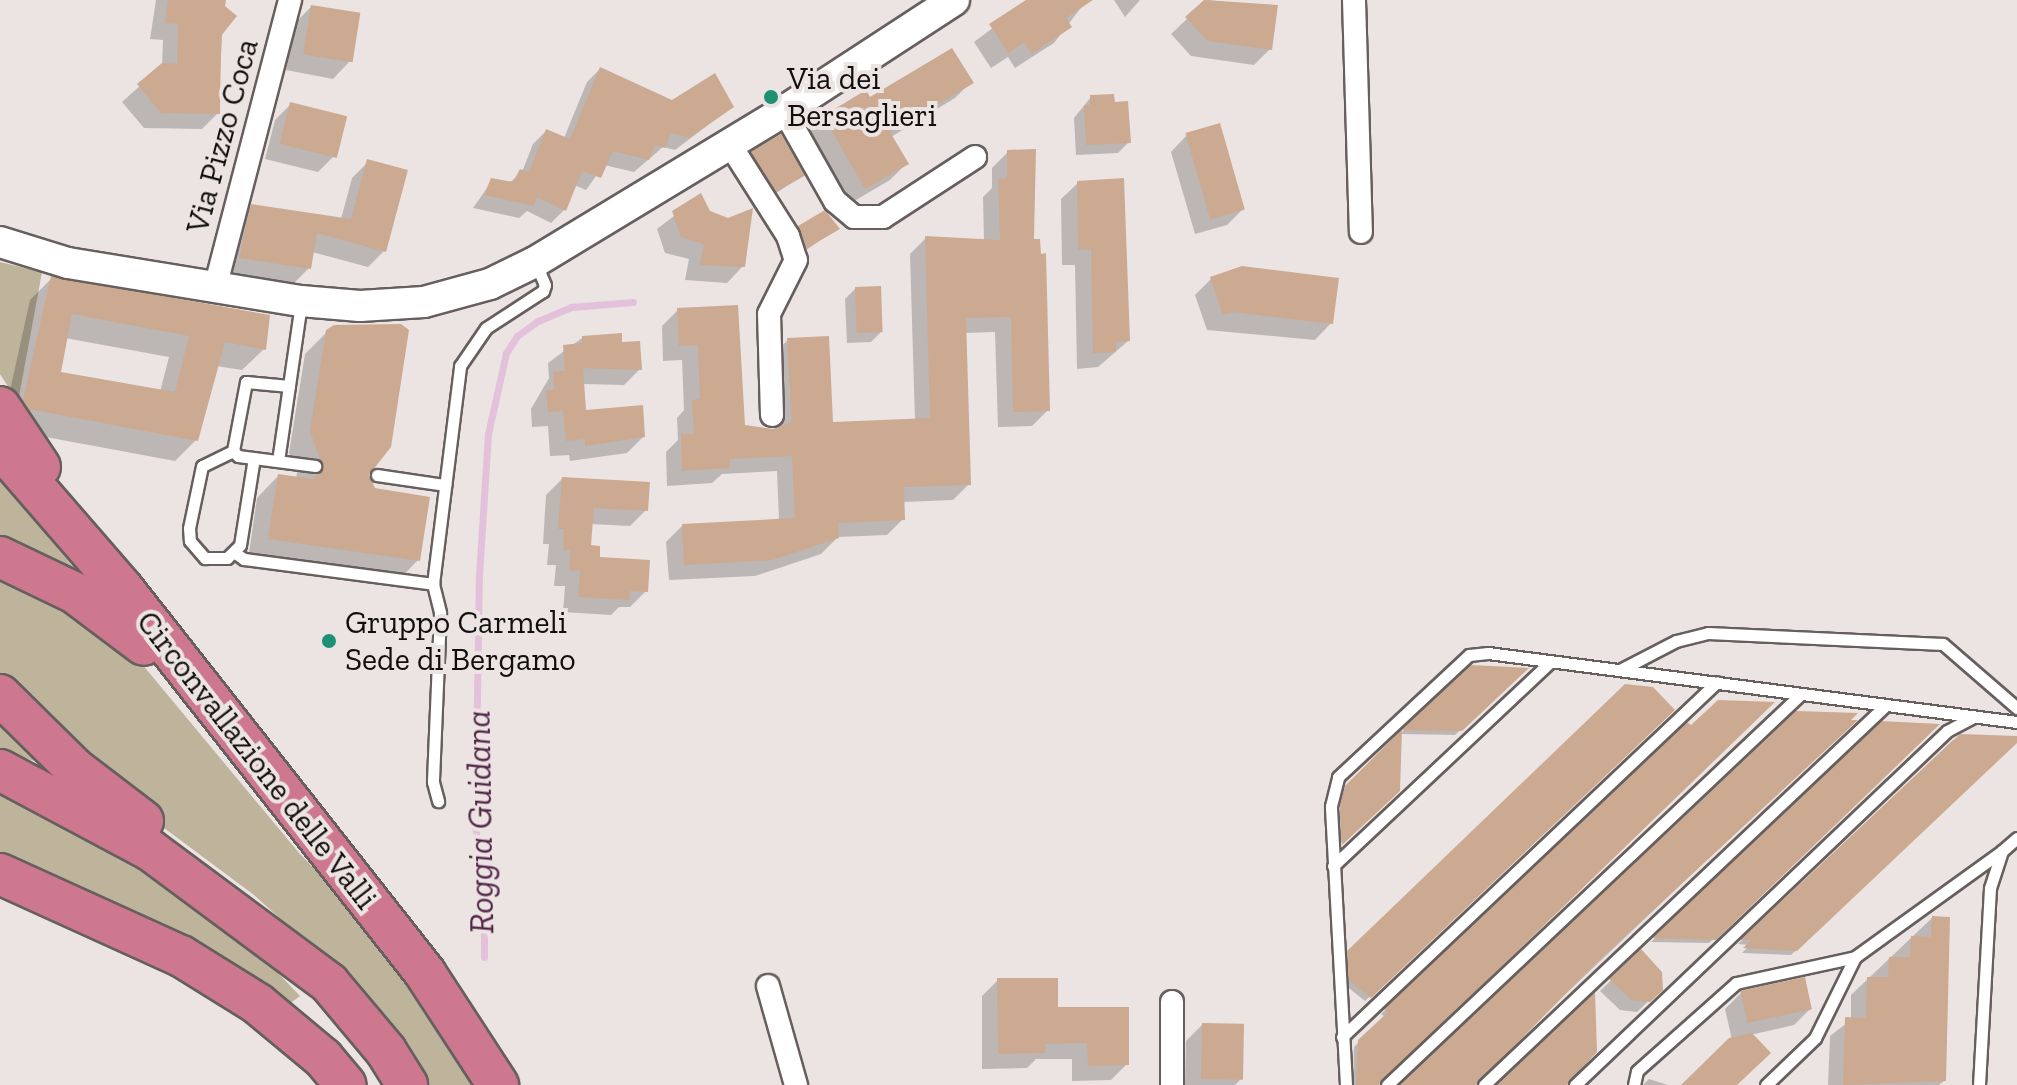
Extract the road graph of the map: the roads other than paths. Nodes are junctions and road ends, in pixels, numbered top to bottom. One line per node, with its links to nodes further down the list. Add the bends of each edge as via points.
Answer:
1 (290, 0): 12 (street, Via Pizzo Coca)
2 (954, 0): 4 (street)
3 (1354, 0): 8 (street)
4 (784, 111): 5 (street); 6 (street, via 835,201 854,217 883,217)
5 (729, 143): 10 (street); 16 (street, via 788,236 796,260 769,314)
6 (975, 157)
7 (0, 218): 11 (street, via 16,234)
8 (1361, 232)
9 (0, 242): 11 (street)
10 (535, 262): 13 (street, via 490,284 424,302 360,306); 23 (lane, via 543,291 486,328 460,366)
11 (68, 263): 12 (street)
12 (215, 288): 13 (street)
13 (301, 301): 14 (lane)
14 (289, 386): 18 (lane, via 246,382); 20 (lane)
15 (0, 407): 27 (highway)
16 (772, 415)
17 (0, 447): 27 (highway, Circonvallazione delle Valli)
18 (233, 451): 19 (lane); 24 (lane, via 202,466 189,528 190,541 205,558)
19 (254, 458): 20 (lane); 24 (lane)
20 (278, 461): 21 (lane)
21 (315, 466)
22 (377, 475): 23 (lane)
23 (445, 485): 26 (lane)
24 (235, 553): 26 (lane, via 244,559)
25 (0, 557): 31 (highway, via 105,611)
26 (433, 584): 39 (lane, via 440,613 433,782)
27 (123, 589): 31 (highway, Circonvallazione delle Valli)
28 (1551, 661): 29 (lane); 42 (lane); 42 (lane, via 1469,655 1338,777 1331,806)
29 (1619, 670): 30 (lane); 35 (lane, via 1676,641 1708,633 1943,644)
30 (1717, 682): 32 (lane); 49 (lane)
31 (202, 694): 53 (highway, Circonvallazione delle Valli, via 425,973)
32 (1801, 694): 34 (lane); 57 (lane)
33 (0, 695): 46 (highway, via 74,768 252,901)
34 (1886, 705): 36 (lane); 58 (lane)
35 (2017, 708)
36 (1974, 716): 37 (lane); 59 (lane, via 1947,731)
37 (2017, 722)
38 (0, 770): 46 (highway, via 150,850)
39 (438, 801)
40 (2017, 838): 41 (lane)
41 (2002, 851): 45 (lane); 62 (lane, via 1990,888)
42 (1333, 866): 49 (lane)
43 (0, 874): 51 (highway, via 181,956 258,1004)
44 (0, 894): 50 (highway, via 175,968 293,1049)
45 (1855, 957): 60 (lane, via 1736,983 1637,1071); 61 (lane, via 1815,1038)
46 (329, 983): 52 (highway)
47 (768, 986): 54 (street)
48 (1172, 1002): 55 (street)
49 (1342, 1037): 56 (lane)
50 (329, 1085)
51 (346, 1085)
52 (407, 1085)
53 (498, 1085)
54 (796, 1085)
55 (1172, 1085)
56 (1346, 1085)
57 (1387, 1085)
58 (1484, 1085)
59 (1575, 1085)
60 (1634, 1085)
61 (1766, 1085)
62 (1979, 1085)

